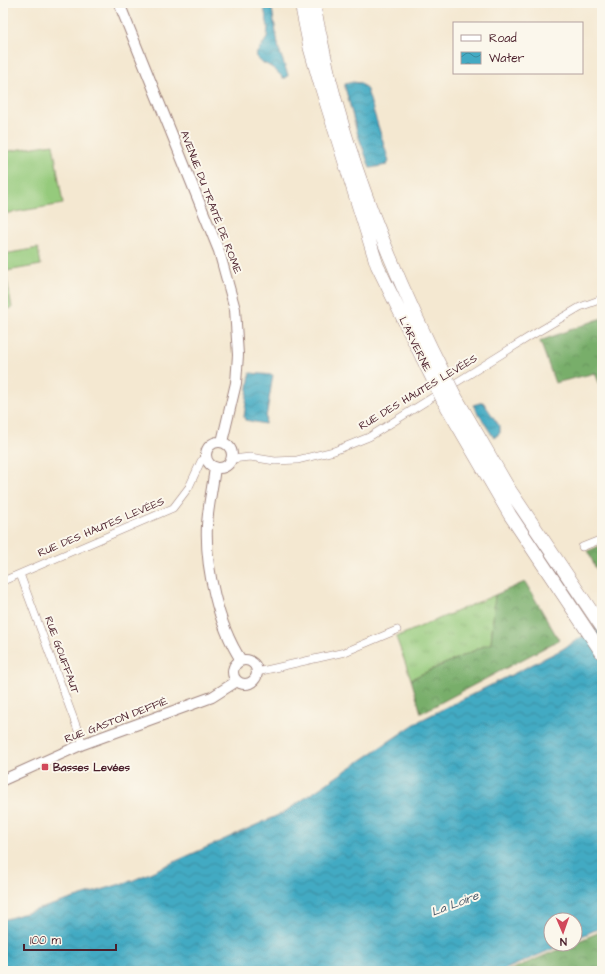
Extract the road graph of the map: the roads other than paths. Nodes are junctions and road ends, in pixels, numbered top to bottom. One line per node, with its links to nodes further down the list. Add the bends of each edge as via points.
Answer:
1 (119, 3): 7 (main road, AVENUE DU TRAITÉ DE ROME, via 219,251 235,309 238,349 236,383)
2 (301, 3): 5 (highway, L'ARVERNE, via 320,83 377,265)
3 (313, 3): 5 (highway, L'ARVERNE, via 331,81 359,171)
4 (602, 300): 9 (street, RUE DES HAUTES LEVÉES, via 580,307 535,333 369,436 334,451 297,460 275,461 250,457)
5 (442, 385): 6 (highway, L'ARVERNE, bridge)
6 (448, 397): 15 (highway, L'ARVERNE); 17 (highway, L'ARVERNE, via 494,489)
7 (222, 442): 8 (main road, via 210,446); 9 (main road, via 231,448)
8 (206, 457): 10 (main road); 13 (street, RUE DES HAUTES LEVÉES, via 189,487 173,508)
9 (232, 459): 10 (main road, via 223,467)
10 (215, 467): 18 (main road, via 207,526 210,563 225,631)
11 (602, 539): 12 (street)
12 (582, 547)
13 (20, 574): 14 (street, RUE DES HAUTES LEVÉES); 21 (street, RUE GOUFFAUT)
14 (3, 581)
15 (602, 627)
16 (397, 630): 19 (street, via 345,652)
17 (602, 652)
18 (241, 660): 19 (main road, via 252,662); 20 (main road, via 233,670)
19 (257, 672): 20 (main road, via 256,678 251,682 244,684)
20 (237, 681): 21 (main road, RUE GASTON DEFFIÉ, via 212,697)
21 (83, 744): 22 (main road, RUE GASTON DEFFIÉ)
22 (3, 780)

